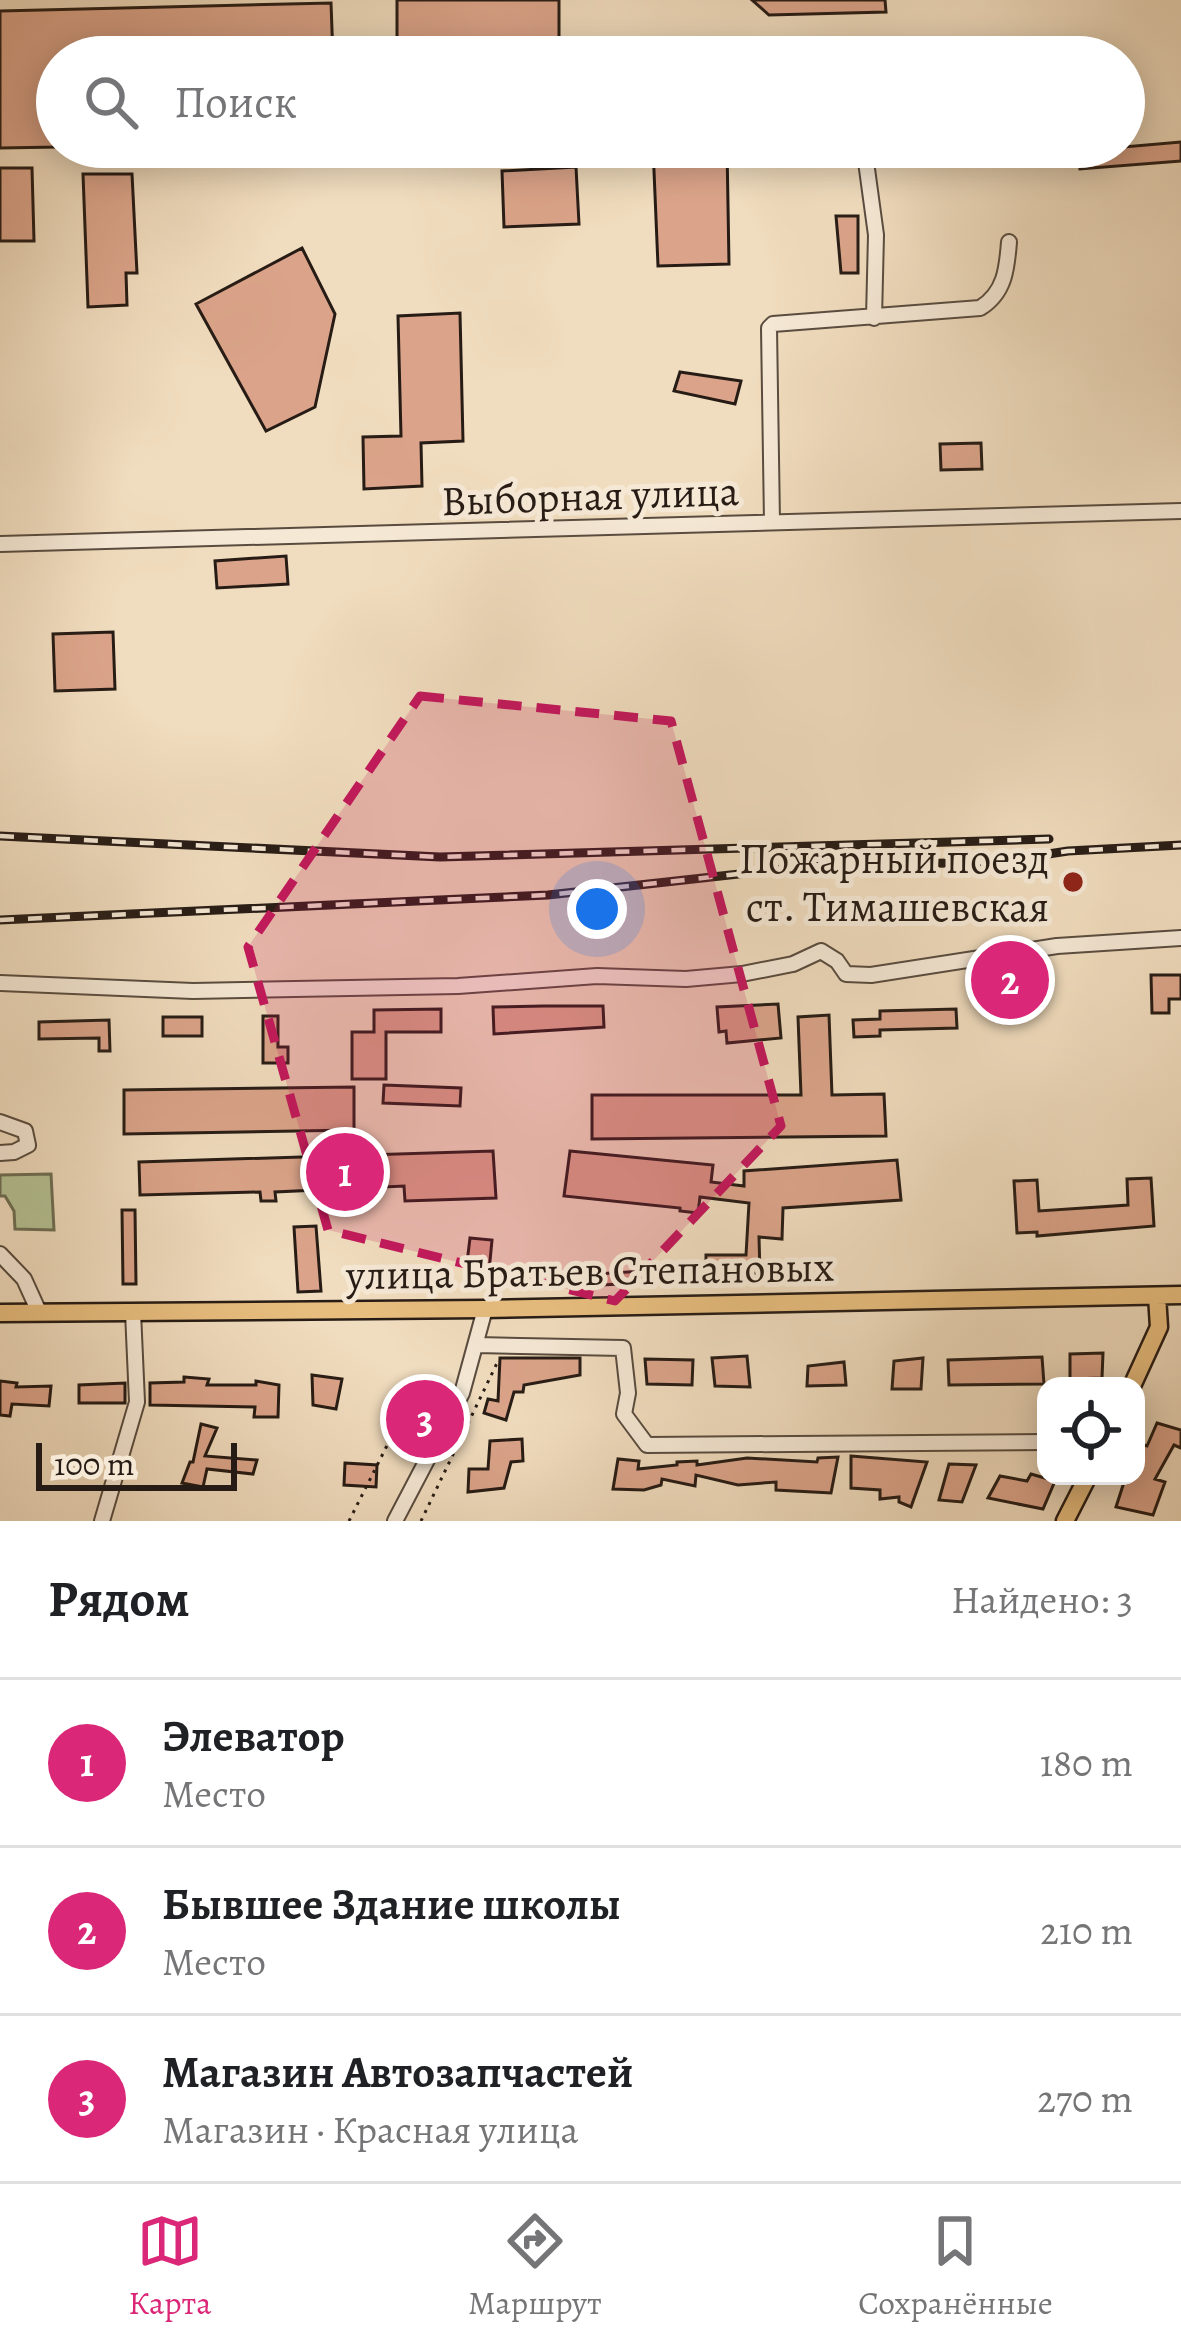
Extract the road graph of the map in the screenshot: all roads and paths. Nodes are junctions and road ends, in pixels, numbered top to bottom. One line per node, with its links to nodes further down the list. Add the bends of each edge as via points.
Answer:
1 (867, 168): 3 (street)
2 (1009, 242): 3 (street, via 1004,278 990,302)
3 (874, 318): 5 (street, via 773,324 767,332)
4 (1181, 511): 5 (street, Выборная улица)
5 (772, 522): 6 (street, Выборная улица)
6 (0, 544)
7 (1181, 938): 8 (street, via 1057,946 871,975 846,974 821,951 776,967 686,979 193,991)
8 (0, 983)
9 (0, 1122): 10 (street, via 25,1131 28,1145)
10 (0, 1153)
11 (0, 1254): 15 (street)
12 (1181, 1295): 13 (main road, улица Братьев Степановых)
13 (1157, 1296): 14 (main road, улица Братьев Степановых); 20 (main road, via 1159,1327)
14 (485, 1309): 16 (main road, улица Братьев Степановых); 18 (street)
15 (39, 1312): 16 (main road, улица Братьев Степановых); 17 (main road, улица Братьев Степановых)
16 (133, 1312): 24 (street, via 137,1402)
17 (0, 1313)
18 (477, 1345): 22 (street, via 623,1348 624,1414 647,1445); 26 (street, via 462,1394)
19 (500, 1358): 27 (path)
20 (1136, 1377)
21 (412, 1396): 25 (path)
22 (1037, 1442)
23 (1083, 1485): 28 (main road)
24 (102, 1521)
25 (350, 1521)
26 (395, 1521)
27 (421, 1521)
28 (1065, 1521)

